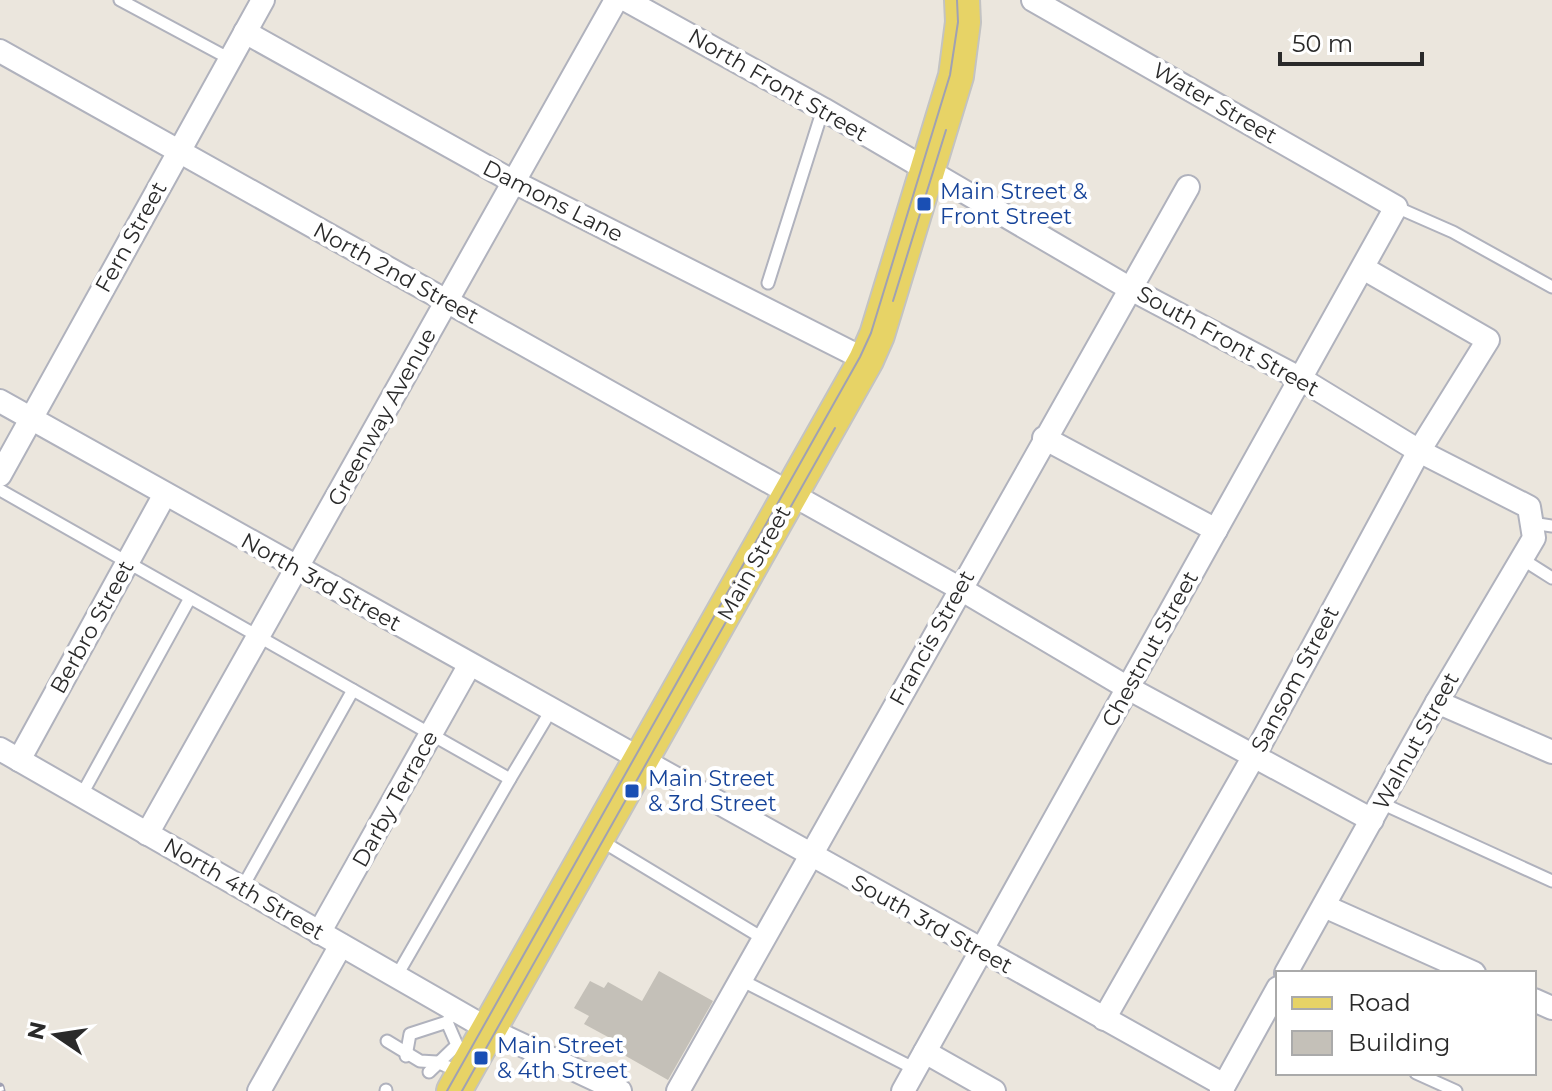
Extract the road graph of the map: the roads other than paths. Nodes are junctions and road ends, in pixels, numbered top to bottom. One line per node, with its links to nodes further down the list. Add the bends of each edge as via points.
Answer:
1 (120, 0): 9 (lane)
2 (263, 0): 7 (street, Fern Street)
3 (616, 0): 13 (street, Greenway Avenue)
4 (626, 0): 10 (street, North Front Street)
5 (962, 0): 12 (main road, Main Street, via 956,76)
6 (1042, 2): 15 (street, Water Street)
7 (245, 32): 9 (street, Fern Street); 13 (street, Damons Lane)
8 (0, 51): 11 (street, North 2nd Street)
9 (230, 59): 11 (street, Fern Street)
10 (823, 109): 12 (street, North Front Street); 17 (lane)
11 (179, 151): 20 (street, North 2nd Street); 24 (street, Fern Street)
12 (928, 172): 19 (street, South Front Street); 21 (main road, Main Street)
13 (514, 182): 20 (street, Greenway Avenue); 21 (street, Damons Lane)
14 (1188, 187): 19 (street, Francis Street)
15 (1396, 207): 16 (street, Chestnut Street); 18 (lane)
16 (1363, 268): 22 (street, Chestnut Street); 26 (street, Sansom Street, via 1488,340)
17 (768, 283)
18 (1552, 287)
19 (1129, 288): 22 (street, South Front Street); 25 (street, Francis Street)
20 (447, 301): 30 (street, North 2nd Street); 35 (street, Greenway Avenue)
21 (866, 360): 30 (main road, Main Street)
22 (1301, 379): 26 (street, South Front Street); 32 (street, Chestnut Street)
23 (0, 401): 24 (street, North 3rd Street)
24 (31, 419): 27 (street, Fern Street); 29 (street, North 3rd Street)
25 (1044, 438): 32 (street); 37 (street, Francis Street)
26 (1419, 451): 31 (street, South Front Street); 48 (street, Sansom Street)
27 (0, 475)
28 (0, 490): 34 (lane)
29 (165, 494): 34 (street, Berbro Street); 35 (street, North 3rd Street)
30 (792, 496): 37 (street, North 2nd Street); 49 (main road, Main Street)
31 (1538, 519): 33 (street, Walnut Street)
32 (1216, 530): 41 (street, Chestnut Street)
33 (1522, 559): 36 (lane); 43 (street, Walnut Street)
34 (127, 563): 38 (lane); 47 (street, Berbro Street)
35 (297, 568): 39 (street, Greenway Avenue); 40 (street, North 3rd Street)
36 (1552, 578)
37 (959, 588): 41 (street, North 2nd Street); 55 (street, Francis Street)
38 (190, 598): 39 (lane); 51 (lane)
39 (259, 636): 42 (lane); 53 (street, Greenway Avenue)
40 (469, 666): 44 (street, North 3rd Street); 45 (street, Darby Terrace)
41 (1128, 688): 48 (street, North 2nd Street); 62 (street, Chestnut Street)
42 (353, 690): 45 (lane); 57 (lane)
43 (1437, 702): 46 (street); 52 (street, Walnut Street)
44 (550, 712): 49 (street, North 3rd Street); 50 (lane)
45 (431, 735): 50 (lane); 59 (street, Darby Terrace)
46 (1552, 752)
47 (9, 754): 51 (street, North 4th Street)
48 (1254, 756): 52 (street, North 2nd Street); 69 (street, Sansom Street)
49 (641, 763): 54 (main road, Main Street); 55 (street, South 3rd Street)
50 (510, 779): 65 (lane)
51 (81, 796): 53 (street, North 4th Street)
52 (1376, 812): 56 (lane); 58 (street, Walnut Street)
53 (147, 834): 57 (street, North 4th Street)
54 (597, 838): 60 (lane); 70 (main road, Main Street)
55 (811, 857): 60 (street, Francis Street); 62 (street, South 3rd Street)
56 (1552, 881)
57 (242, 888): 59 (street, North 4th Street)
58 (1324, 906): 63 (street, Walnut Street); 64 (street)
59 (319, 933): 61 (street, North 4th Street)
60 (764, 939): 66 (street, Francis Street)
61 (341, 945): 65 (street, North 4th Street); 77 (street)
62 (981, 951): 69 (street, South 3rd Street); 73 (street, Chestnut Street)
63 (1287, 971)
64 (1470, 971)
65 (396, 977): 68 (street, North 4th Street)
66 (741, 980): 73 (lane); 79 (street, Francis Street)
67 (1274, 1002): 76 (street)
68 (451, 1016): 70 (street, North 4th Street); 72 (lane, via 410,1034); 74 (lane, via 457,1045)
69 (1104, 1019): 76 (street, South 3rd Street)
70 (488, 1029): 74 (main road, Main Street); 78 (street, North 4th Street)
71 (387, 1041): 72 (lane)
72 (406, 1056): 74 (lane)
73 (920, 1061): 80 (street, Chestnut Street); 81 (street)
74 (445, 1075)
75 (1420, 1075): 82 (lane)
76 (1222, 1088)
77 (259, 1091)
78 (620, 1091)
79 (678, 1091)
80 (903, 1091)
81 (994, 1091)
82 (1456, 1091)

